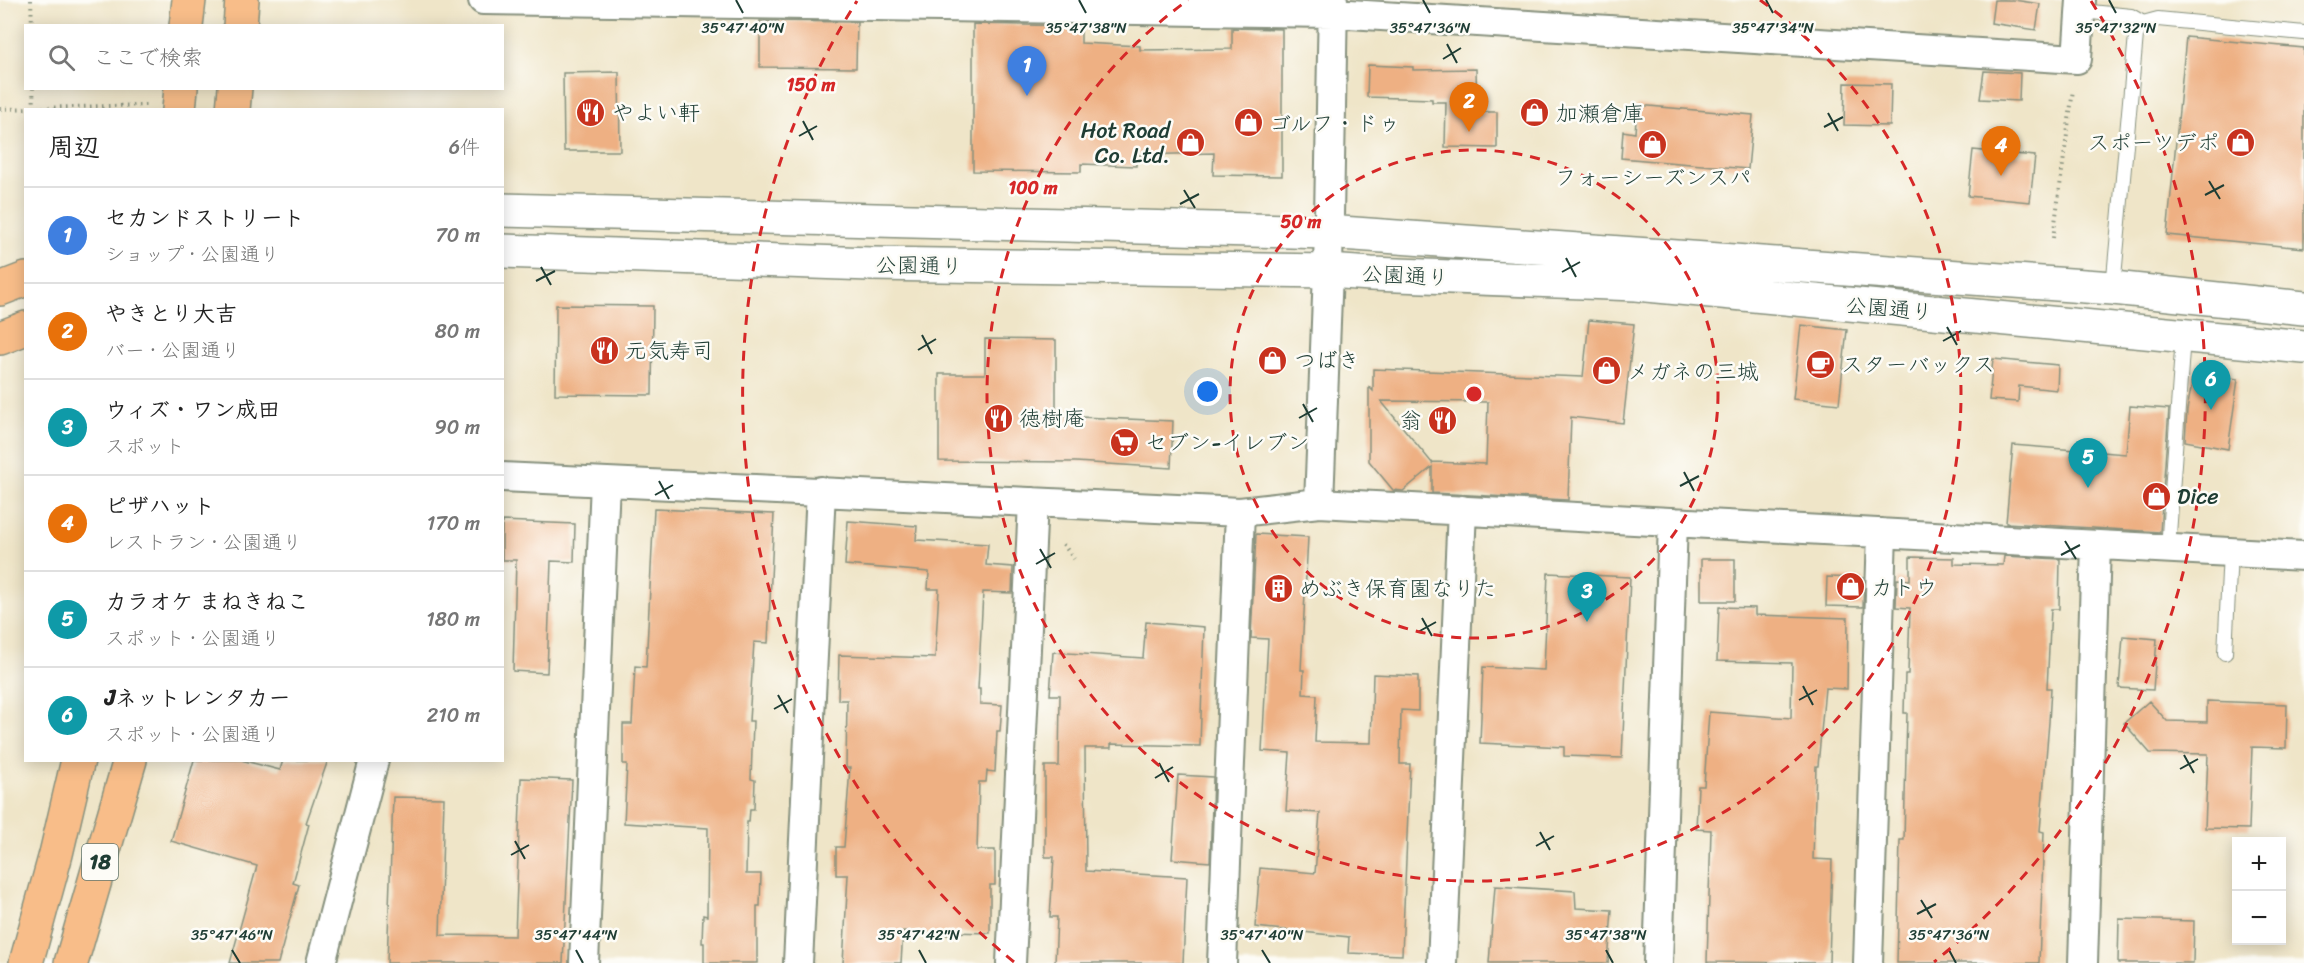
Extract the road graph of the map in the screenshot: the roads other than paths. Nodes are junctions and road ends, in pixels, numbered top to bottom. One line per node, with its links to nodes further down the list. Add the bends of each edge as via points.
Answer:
1 (189, 0): 7 (main road)
2 (242, 0): 8 (main road)
3 (483, 0): 5 (street)
4 (2081, 5): 5 (street, via 2077,59); 6 (lane, via 2131,16)
5 (1333, 7): 13 (street)
6 (2143, 23): 9 (lane, via 2158,18); 17 (lane, via 2136,35)
7 (186, 24)
8 (240, 24)
9 (2304, 33)
10 (235, 90): 11 (main road)
11 (233, 108)
12 (504, 210): 13 (street, 公園通り)
13 (1327, 232): 15 (street); 17 (street, 公園通り)
14 (504, 250): 15 (street, 公園通り, via 882,264)
15 (1328, 271): 21 (street, 公園通り, via 1636,284); 28 (street)
16 (24, 280): 18 (main road)
17 (2113, 288): 19 (street, 公園通り)
18 (0, 289)
19 (2304, 308)
20 (24, 329): 22 (main road)
21 (2183, 336): 23 (street, 公園通り); 34 (lane)
22 (0, 338)
23 (2304, 347)
24 (504, 477): 25 (street)
25 (605, 482): 26 (street); 44 (street)
26 (821, 491): 27 (street); 45 (street)
27 (1033, 502): 30 (street); 46 (street)
28 (1319, 503): 29 (street); 30 (street)
29 (1462, 510): 31 (street); 48 (street)
30 (1240, 512): 47 (street)
31 (1673, 522): 32 (street); 49 (street)
32 (1882, 533): 33 (street); 50 (street)
33 (2096, 545): 34 (street); 51 (street)
34 (2168, 549): 35 (street)
35 (2230, 552): 36 (street); 37 (lane)
36 (2304, 556)
37 (2225, 654)
38 (78, 762): 41 (main road, 18)
39 (129, 762): 42 (main road, 18)
40 (373, 762): 43 (street)
41 (26, 963)
42 (71, 963)
43 (321, 963)
44 (584, 963)
45 (798, 963)
46 (1011, 963)
47 (1222, 963)
48 (1442, 963)
49 (1658, 963)
50 (1868, 963)
51 (2083, 963)

